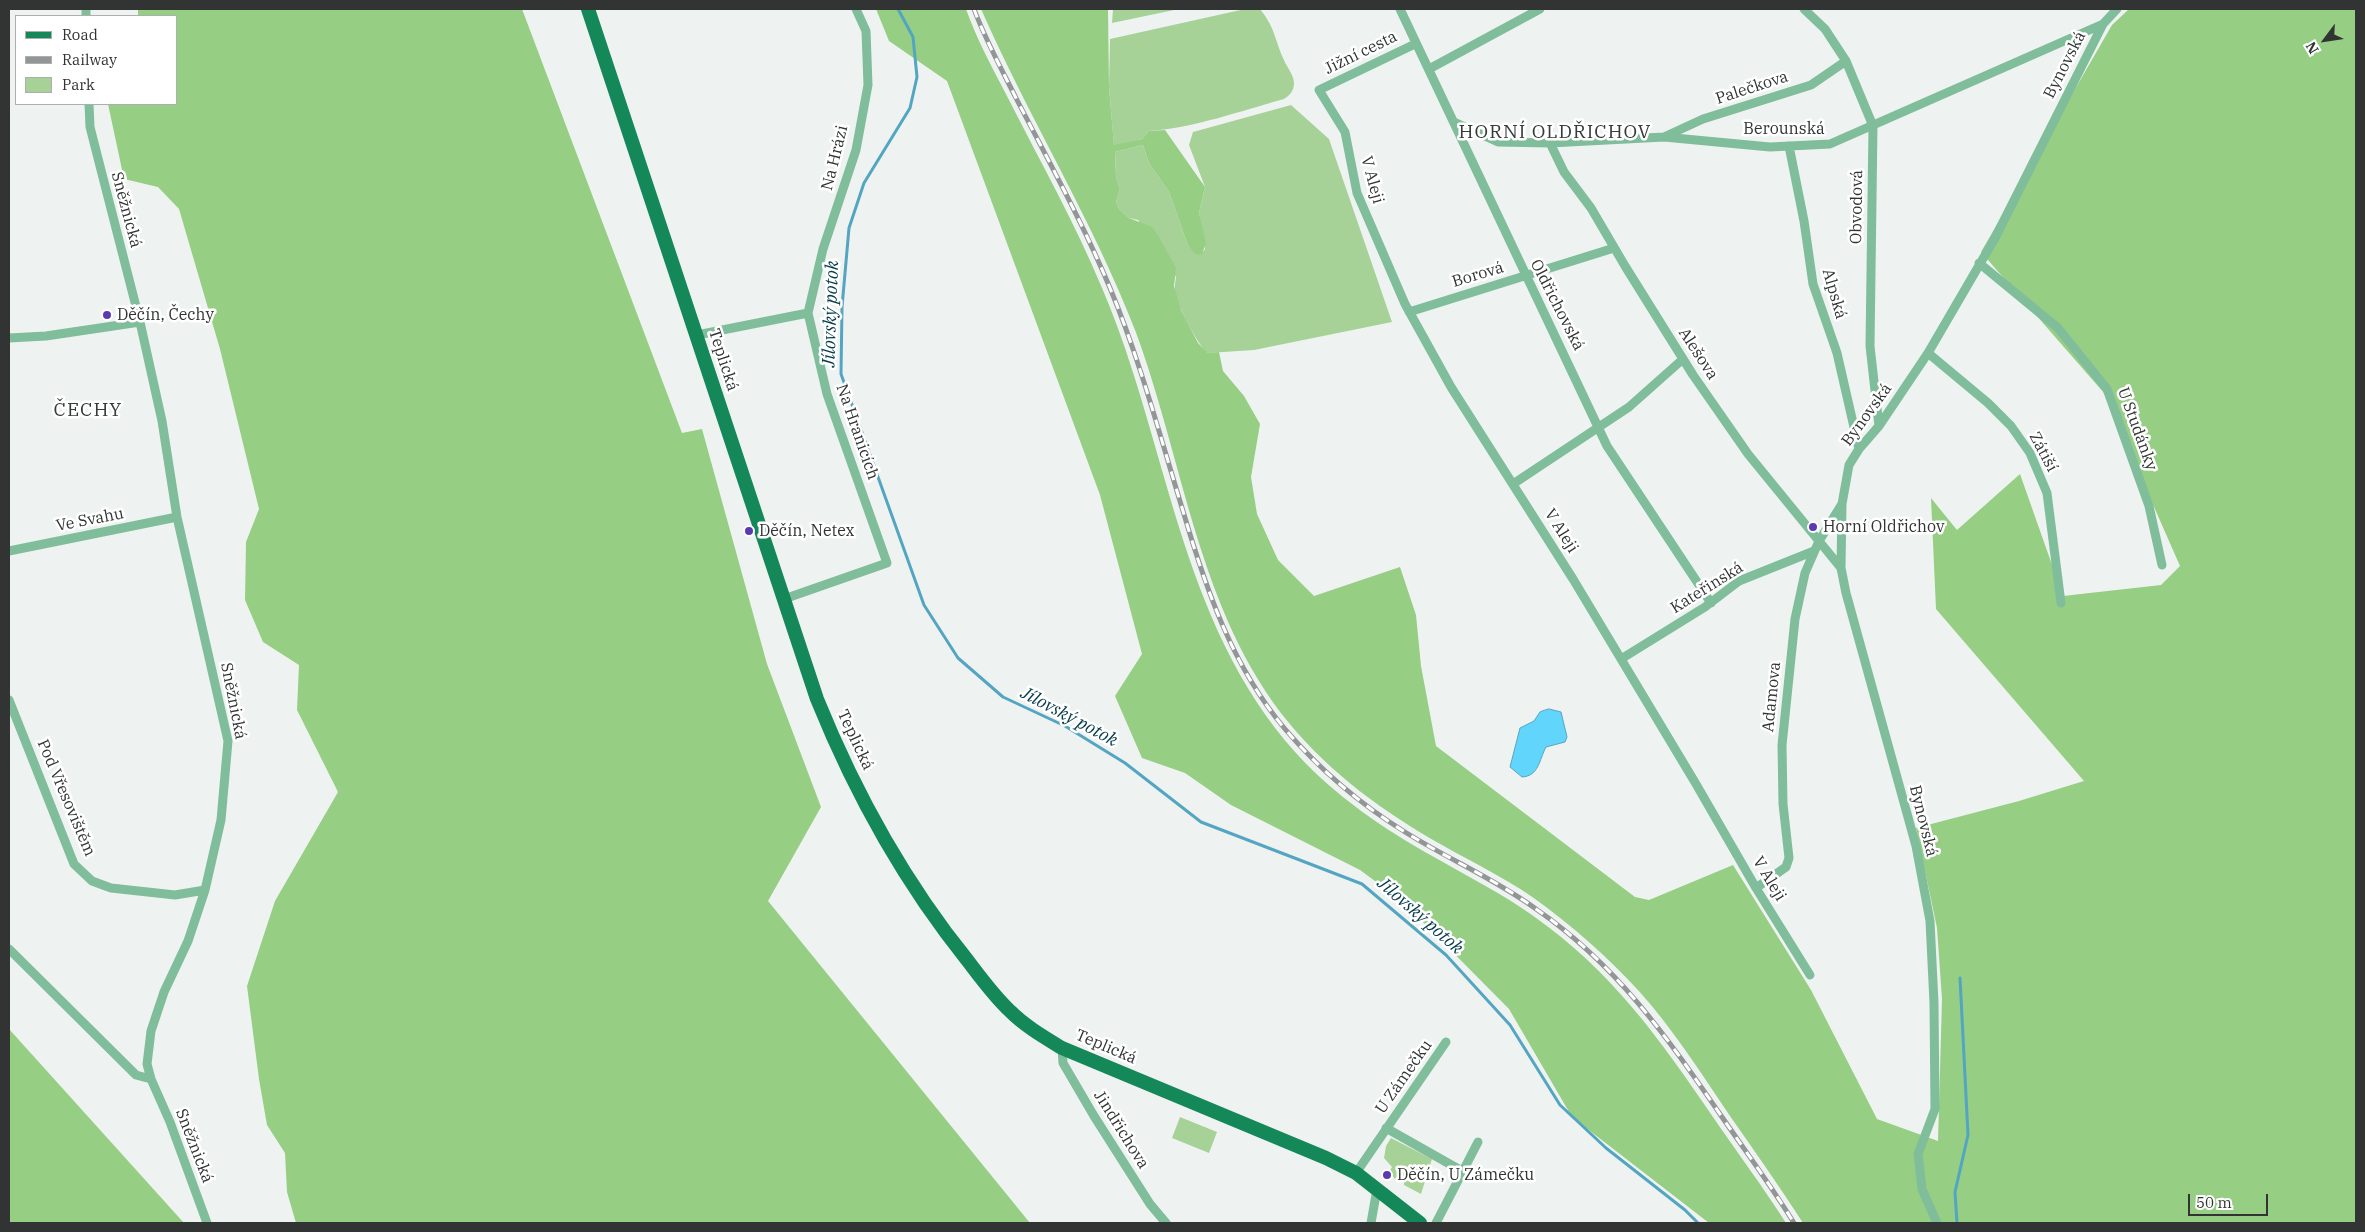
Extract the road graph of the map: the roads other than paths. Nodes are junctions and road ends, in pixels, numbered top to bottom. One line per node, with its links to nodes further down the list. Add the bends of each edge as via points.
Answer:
1 (588, 9): 24 (main road, Teplická)
2 (856, 9): 22 (street, Na Hrázi, via 866,31 868,85 856,150 823,249)
3 (1400, 9): 8 (street, Oldřichovská)
4 (1540, 9): 10 (street)
5 (1804, 9): 9 (street, Obvodová, via 1825,29)
6 (2117, 9): 7 (street, Berounská)
7 (2103, 24): 14 (street, Berounská); 19 (street, Bynovská)
8 (1416, 44): 10 (street, Oldřichovská); 11 (street, Jižní cesta)
9 (1846, 61): 14 (street, Obvodová); 15 (street, Palečkova, via 1811,85 1703,119)
10 (1429, 69): 13 (street, Oldřichovská)
11 (1319, 90): 21 (street, V Aleji, via 1345,132 1357,193)
12 (89, 105): 23 (street, Sněžnická, via 90,127)
13 (1454, 122): 16 (street, Berounská, via 1498,142); 20 (street, Oldřichovská)
14 (1873, 126): 17 (street, Berounská, via 1830,144); 29 (street, Obvodová, via 1870,346)
15 (1664, 137): 16 (street, Berounská); 17 (street, Berounská)
16 (1550, 143): 18 (street, Alešova, via 1564,172 1591,208)
17 (1789, 146): 30 (street, Alpská, via 1813,284 1837,352)
18 (1614, 248): 20 (street, Borová); 27 (street, Alešova)
19 (1980, 264): 26 (street, Bynovská); 37 (street, U Studánky, via 2058,328 2107,389 2149,506)
20 (1525, 276): 21 (street, Borová); 28 (street, Oldřichovská)
21 (1409, 312): 31 (street, V Aleji, via 1451,387)
22 (808, 314): 24 (street); 39 (street, Na Hranicích, via 827,394 887,563)
23 (140, 322): 25 (street, via 64,334); 33 (street, Sněžnická, via 162,421)
24 (697, 335): 39 (main road, Teplická)
25 (9, 338)
26 (1928, 353): 29 (street, Bynovská); 41 (street, Zátiší, via 1988,403 2011,426 2030,453 2047,493)
27 (1683, 358): 28 (street, via 1629,407); 34 (street, Alešova, via 1748,454)
28 (1598, 426): 31 (street); 40 (street, Oldřichovská, via 1628,479)
29 (1879, 426): 30 (street, Bynovská)
30 (1859, 449): 32 (street, Bynovská, via 1850,465)
31 (1513, 484): 42 (street, V Aleji)
32 (1842, 504): 34 (street, Adamova); 38 (street, Bynovská)
33 (177, 517): 36 (street, Ve Svahu); 45 (street, Sněžnická, via 228,741 221,820)
34 (1819, 541): 35 (street, Adamova); 38 (street, Alešova)
35 (1814, 551): 40 (street, Kateřinská, via 1739,581); 44 (street, Adamova, via 1804,572 1784,709 1783,804 1788,858 1786,868)
36 (9, 552)
37 (2162, 565)
38 (1841, 568): 61 (street, Bynovská, via 1916,846 1930,921 1935,1109 1918,1154 1922,1189)
39 (784, 599): 49 (main road, Teplická, via 833,739 870,813 913,886 958,950 1010,1011)
40 (1711, 603): 42 (street, Kateřinská)
41 (2060, 603)
42 (1621, 659): 44 (street, V Aleji)
43 (9, 700): 45 (street, Pod Vřesovištěm, via 74,864 92,881 111,888 174,895)
44 (1756, 888): 47 (street, V Aleji)
45 (205, 890): 50 (street, Sněžnická, via 151,1031 147,1064)
46 (9, 950): 50 (street, via 136,1075)
47 (1810, 975)
48 (1446, 1042): 51 (street, U Zámečku)
49 (1062, 1048): 54 (main road, Teplická); 57 (street, Jindřichova, via 1063,1063 1144,1196)
50 (151, 1079): 56 (street, Sněžnická)
51 (1386, 1128): 53 (street, U Zámečku); 54 (street, U Zámečku)
52 (1478, 1142): 53 (street)
53 (1462, 1171): 60 (street)
54 (1356, 1173): 55 (main road, Teplická)
55 (1377, 1189): 58 (street); 59 (main road, Teplická)
56 (207, 1223)
57 (1166, 1223)
58 (1371, 1223)
59 (1420, 1223)
60 (1436, 1223)
61 (1937, 1223)

